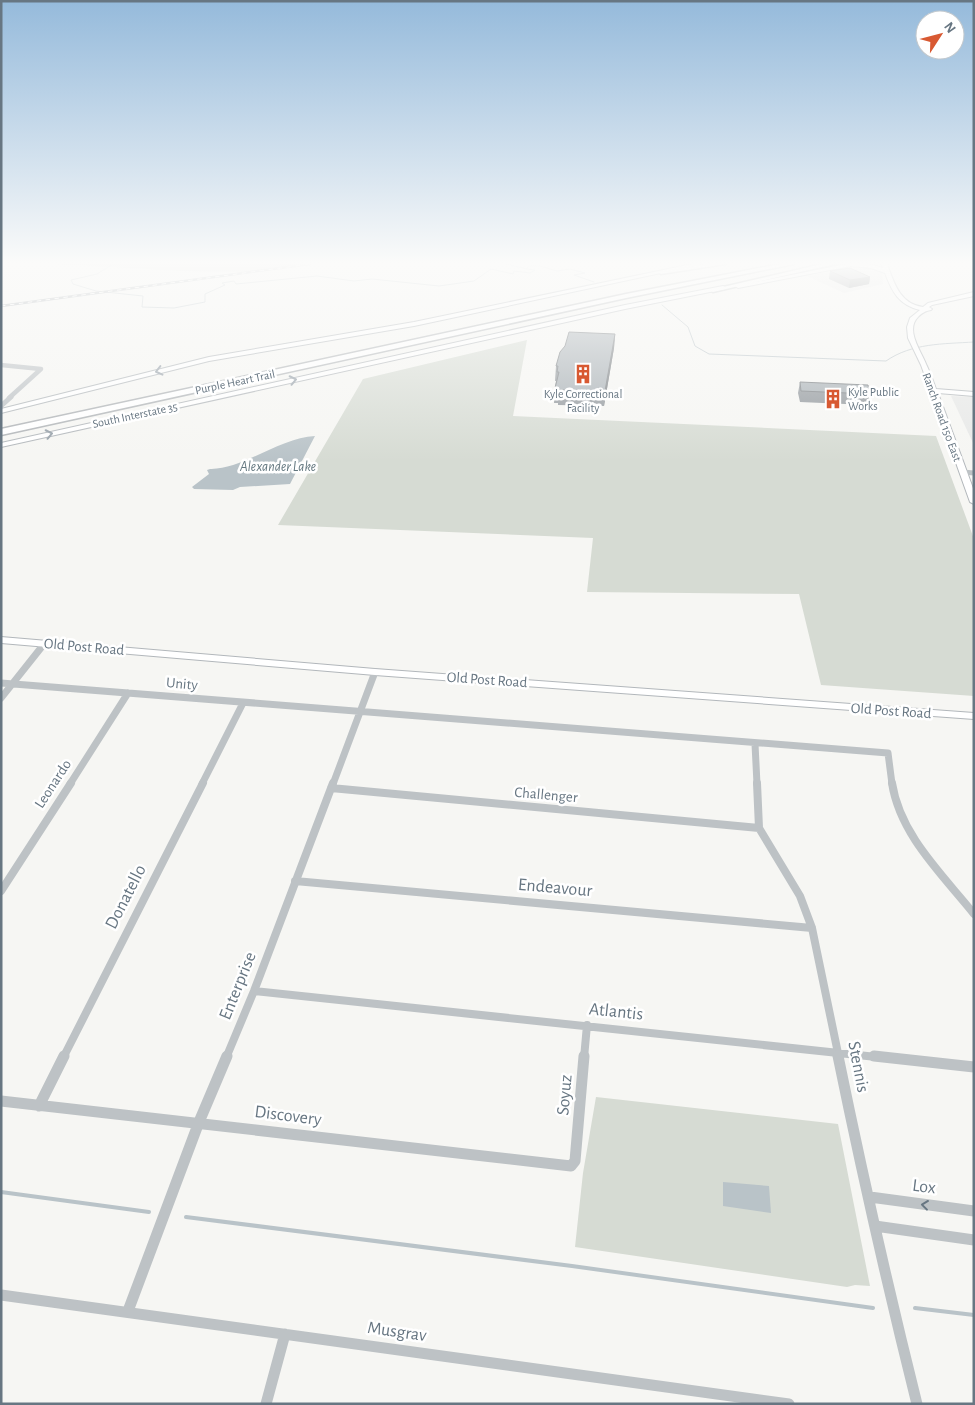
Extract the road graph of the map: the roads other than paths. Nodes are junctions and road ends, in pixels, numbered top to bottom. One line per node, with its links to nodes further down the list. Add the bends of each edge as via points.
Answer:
1 (381, 330): 10 (main road, one-way to 10, via 209,359)
2 (445, 330): 11 (highway, Purple Heart Trail)
3 (472, 330): 12 (highway, Purple Heart Trail)
4 (520, 330): 13 (main road, South Interstate 35, one-way to 4)
5 (911, 330): 7 (main road, Ranch Road 150 East)
6 (1, 365): 9 (street, via 41,369)
7 (933, 391): 8 (main road); 14 (main road, Ranch Road 150 East)
8 (974, 394)
9 (1, 406)
10 (1, 411)
11 (1, 425)
12 (1, 432)
13 (1, 445)
14 (962, 472): 15 (street); 16 (main road, Ranch Road 150 East)
15 (974, 473)
16 (974, 502)
17 (1, 640): 18 (main road, Old Post Road)
18 (44, 644): 19 (main road, Old Post Road); 21 (street)
19 (375, 672): 25 (street, Enterprise); 26 (main road, Old Post Road)
20 (1, 682): 21 (street, Unity)
21 (12, 683): 22 (street, Unity); 23 (street)
22 (128, 693): 24 (street, Unity); 31 (street, Leonardo)
23 (1, 698)
24 (243, 703): 25 (street, Unity); 39 (street, Donatello)
25 (360, 710): 27 (street); 28 (street, Enterprise)
26 (974, 716)
27 (755, 744): 29 (street, Stennis); 32 (street, via 888,753 895,802 914,840)
28 (330, 788): 29 (street, Challenger); 30 (street, Enterprise)
29 (759, 828): 33 (street, Stennis, via 800,896)
30 (295, 881): 33 (street, Endeavour); 34 (street, Enterprise)
31 (1, 891)
32 (974, 914)
33 (812, 928): 36 (street, Stennis)
34 (254, 992): 35 (street, Atlantis); 40 (street, Enterprise)
35 (587, 1025): 36 (street, Atlantis); 41 (street, Soyuz, via 575,1161)
36 (838, 1053): 37 (street, Atlantis); 42 (street, Stennis)
37 (974, 1067)
38 (1, 1101): 39 (street, Discovery)
39 (39, 1106): 40 (street, Discovery)
40 (199, 1122): 41 (street, Discovery); 47 (street, Enterprise)
41 (571, 1166)
42 (870, 1197): 43 (street, Lox, one-way to 42); 44 (street, Stennis)
43 (974, 1211)
44 (875, 1226): 45 (street); 51 (street, Stennis)
45 (974, 1240)
46 (1, 1296): 47 (street, Musgrav)
47 (128, 1311): 48 (street, Musgrav)
48 (285, 1334): 49 (street); 50 (street, Musgrav)
49 (266, 1404)
50 (788, 1404)
51 (917, 1404)

